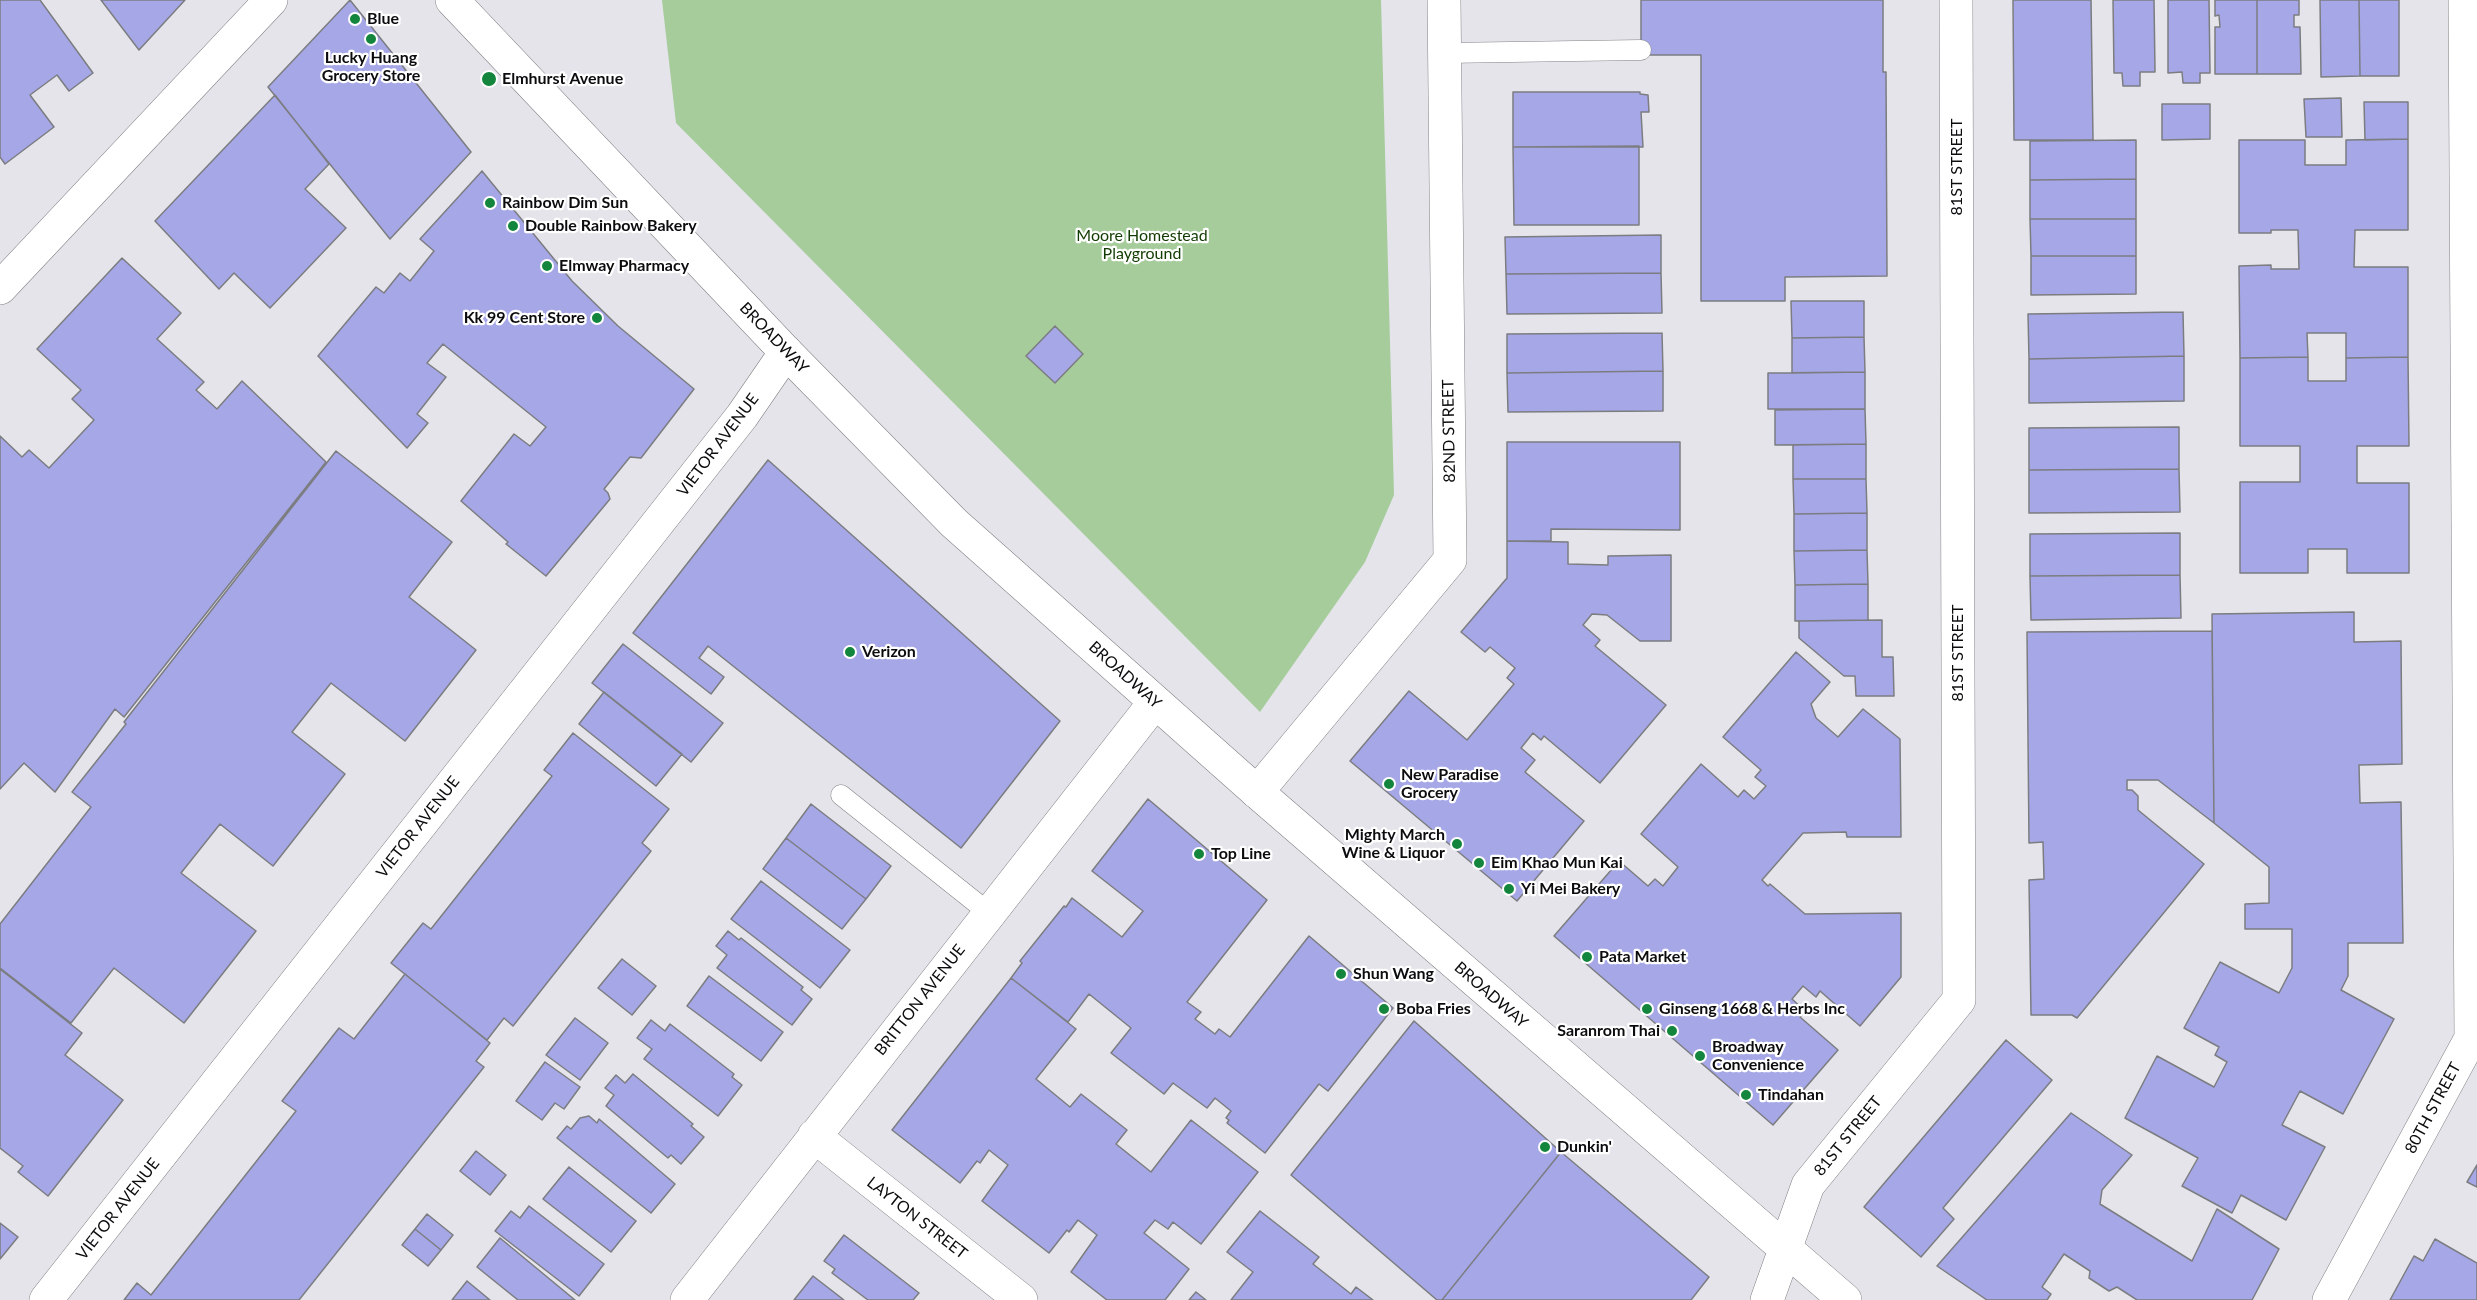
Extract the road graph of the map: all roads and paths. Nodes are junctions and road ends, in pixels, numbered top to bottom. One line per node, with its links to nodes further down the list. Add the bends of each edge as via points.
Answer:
1 (271, 0): 8 (street)
2 (452, 0): 9 (street, BROADWAY)
3 (1444, 0): 7 (street, 82ND STREET)
4 (1956, 0): 16 (street, 81ST STREET, via 1959,1000 1808,1185)
5 (2465, 0): 14 (street, 80TH STREET)
6 (1641, 51): 7 (lane)
7 (1445, 52): 11 (street, 82ND STREET, via 1450,560)
8 (0, 288)
9 (786, 352): 10 (street, BROADWAY, via 954,523); 17 (street, VIETOR AVENUE, via 742,416)
10 (1155, 702): 11 (street, BROADWAY); 13 (street, BRITTON AVENUE)
11 (1257, 792): 16 (street, BROADWAY)
12 (841, 795): 13 (lane)
13 (989, 913): 15 (street, BRITTON AVENUE)
14 (2474, 1038): 22 (street, 80TH STREET)
15 (814, 1136): 18 (street, BRITTON AVENUE); 19 (street, LAYTON STREET)
16 (1785, 1249): 20 (street, 81ST STREET); 21 (street, BROADWAY)
17 (46, 1300)
18 (687, 1300)
19 (1021, 1300)
20 (1767, 1300)
21 (1845, 1300)
22 (2330, 1300)

